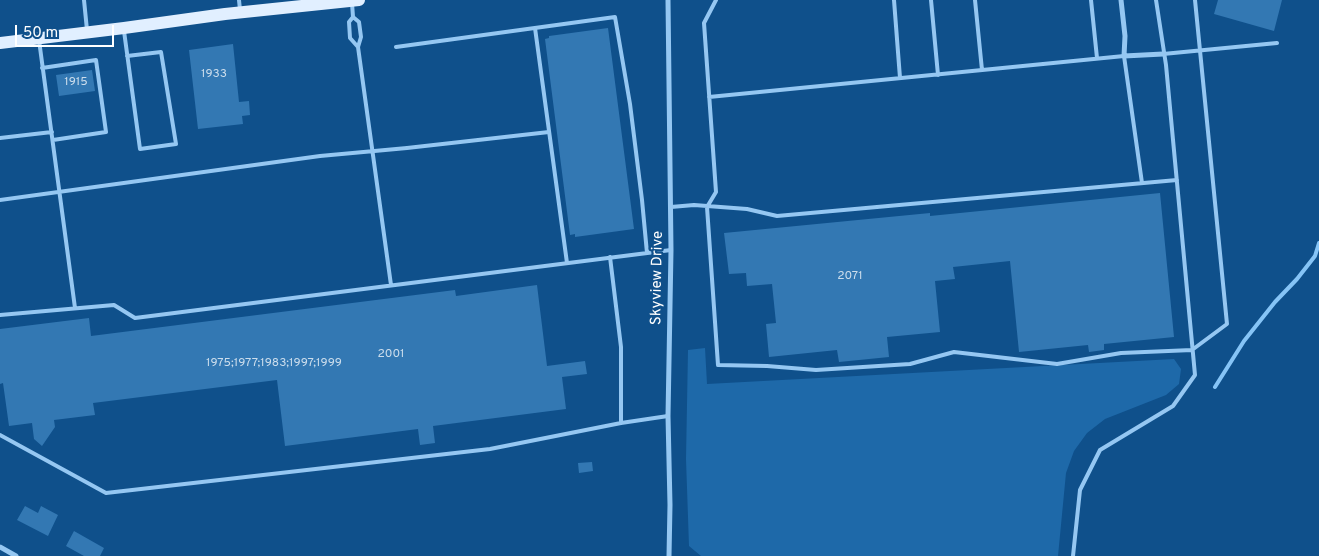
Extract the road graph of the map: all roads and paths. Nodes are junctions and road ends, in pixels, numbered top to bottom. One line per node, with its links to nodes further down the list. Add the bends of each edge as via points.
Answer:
1 (84, 0): 18 (lane)
2 (359, 0): 12 (main road)
3 (668, 0): 43 (street, Skyview Drive)
4 (716, 0): 33 (lane, via 704,23)
5 (894, 0): 32 (lane)
6 (930, 0): 31 (lane)
7 (975, 0): 30 (lane)
8 (1091, 0): 28 (lane)
9 (1121, 0): 27 (street)
10 (1156, 0): 25 (lane)
11 (1195, 0): 24 (lane)
12 (352, 1): 13 (main road); 15 (lane)
13 (312, 2): 14 (main road)
14 (240, 6): 16 (main road)
15 (353, 17): 22 (lane, via 359,22 361,37); 22 (lane, via 349,22 350,38)
16 (124, 28): 18 (main road); 26 (lane)
17 (535, 28): 23 (lane); 35 (lane); 46 (lane, via 616,17 630,104)
18 (88, 32): 19 (main road)
19 (38, 38): 20 (main road); 29 (lane)
20 (0, 43)
21 (1277, 43): 24 (lane)
22 (358, 46): 38 (lane)
23 (396, 47)
24 (1200, 51): 25 (lane); 52 (lane, via 1227,324)
25 (1163, 54): 27 (street); 39 (lane)
26 (128, 56): 26 (lane, via 140,149 176,144 161,52)
27 (1124, 56): 28 (lane); 40 (lane)
28 (1097, 58): 30 (lane)
29 (42, 68): 34 (lane); 37 (lane, via 96,60 106,132)
30 (982, 70): 31 (lane)
31 (938, 75): 32 (lane)
32 (900, 78): 33 (lane)
33 (709, 97): 44 (lane, via 716,192)
34 (52, 132): 36 (lane); 37 (lane)
35 (549, 132): 38 (lane); 48 (lane)
36 (0, 138)
37 (53, 140): 41 (lane)
38 (373, 151): 41 (lane); 49 (lane)
39 (1177, 180): 40 (lane); 52 (lane)
40 (1142, 183): 44 (lane, via 778,216 747,209)
41 (60, 192): 42 (lane); 50 (lane)
42 (0, 200)
43 (670, 207): 44 (lane); 45 (street, Skyview Drive)
44 (707, 207): 52 (lane, via 718,365 816,370 910,364 954,352 1057,364 1121,353)
45 (671, 250): 46 (lane); 53 (street, Skyview Drive)
46 (647, 253): 47 (lane)
47 (610, 257): 48 (lane); 54 (lane, via 621,347)
48 (566, 263): 49 (lane)
49 (391, 285): 50 (lane, via 134,318 114,305)
50 (75, 308): 51 (lane)
51 (0, 315)
52 (1192, 350): 59 (lane, via 1195,375 1174,406 1100,450 1080,490)
53 (668, 416): 54 (lane); 58 (street, Skyview Drive)
54 (621, 423): 55 (lane, via 490,449 106,493)
55 (0, 434)
56 (0, 547): 57 (street)
57 (16, 556)
58 (669, 556)
59 (1073, 556)

